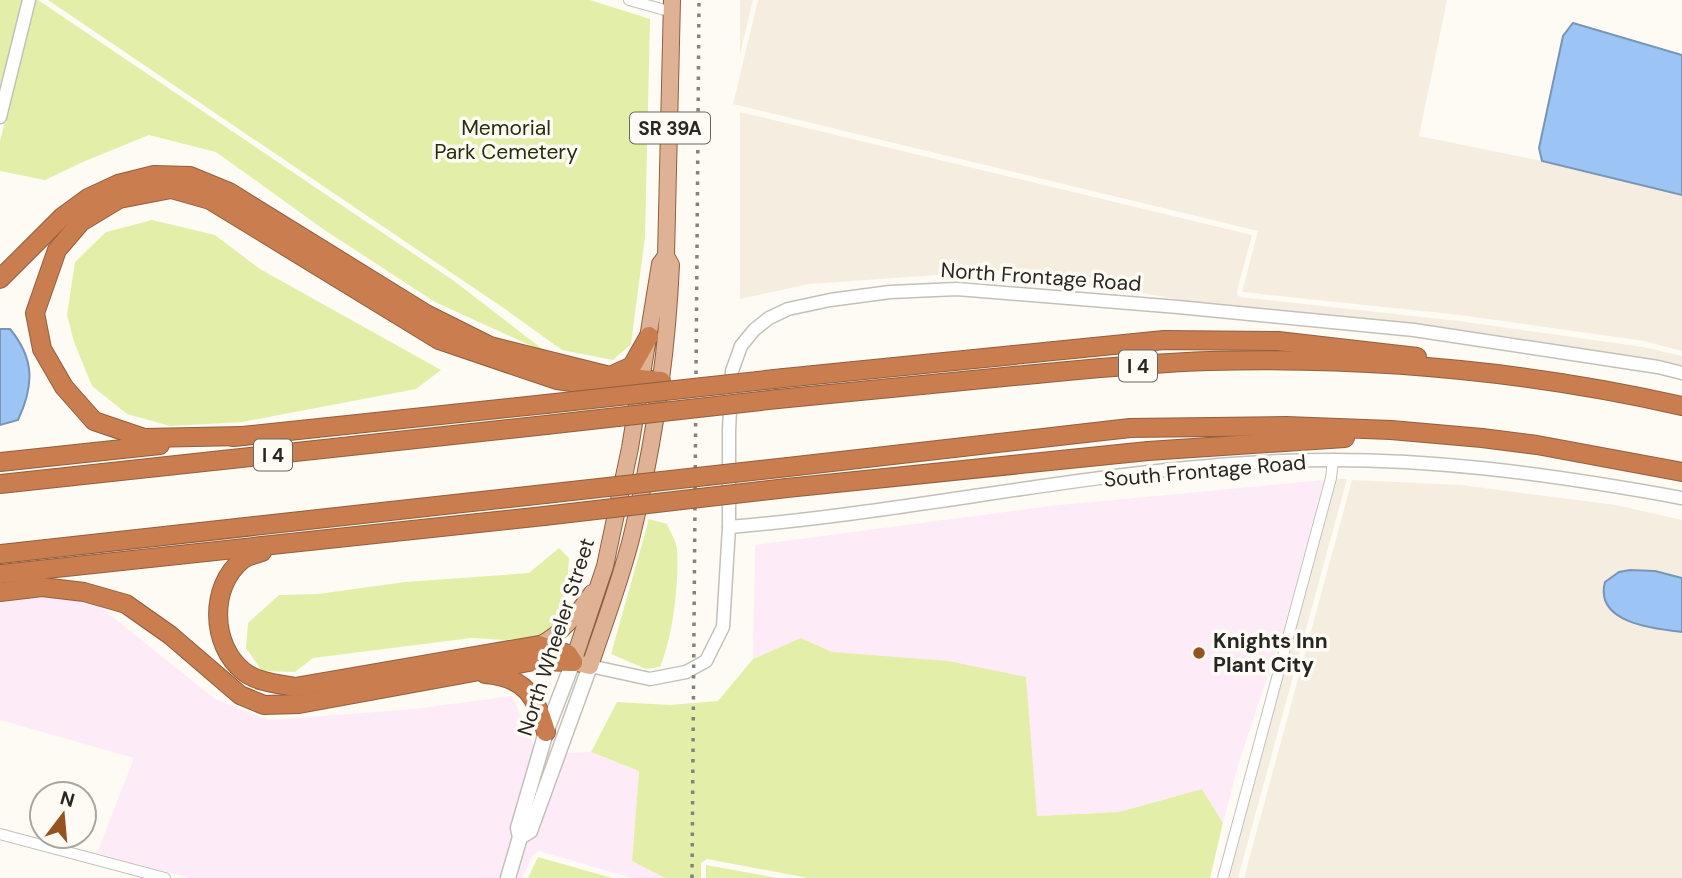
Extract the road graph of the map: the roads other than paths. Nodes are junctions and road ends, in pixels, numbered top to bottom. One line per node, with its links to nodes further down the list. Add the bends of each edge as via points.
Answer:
1 (29, 0): 4 (street)
2 (629, 0): 3 (street)
3 (672, 6): 5 (main road, SR 39A)
4 (0, 117)
5 (666, 256): 7 (main road, SR 39A, via 660,264); 12 (main road, SR 39A, via 671,265 669,316)
6 (0, 279): 10 (highway, via 62,217 88,198 154,175 190,176 229,192 426,314 490,346)
7 (649, 336): 10 (highway, via 632,366); 11 (main road, SR 39A)
8 (1682, 373): 21 (street, North Frontage Road, via 1414,330 1164,306 957,289 830,300 769,318 741,346 732,371)
9 (1499, 375): 13 (highway, I 4); 15 (highway, bridge, via 1403,354 1305,343 1164,340); 19 (highway, I 4, bridge, via 1371,363 1209,361 1090,369)
10 (610, 376): 11 (highway)
11 (641, 386): 12 (highway); 15 (highway, via 557,380 439,340 210,200 171,189 120,199 80,222 57,250 35,313 42,349 65,387 94,421 144,438); 25 (main road, North Wheeler Street / SR 39A)
12 (660, 387): 28 (main road, North Wheeler Street / SR 39A, via 623,566)
13 (1682, 406)
14 (1433, 433): 18 (highway, via 1537,445); 22 (highway, bridge, via 1148,451); 23 (highway, bridge, via 1286,426 1130,428)
15 (244, 436): 17 (highway)
16 (1333, 461): 20 (street, South Frontage Road, via 1518,471); 21 (street, South Frontage Road, via 1169,471); 36 (street)
17 (0, 462)
18 (1682, 472)
19 (0, 484)
20 (1682, 498)
21 (729, 527): 28 (street, North Frontage Road, via 723,627 706,661 686,672 650,680)
22 (286, 543): 24 (highway); 27 (highway, via 242,559 223,584 217,621 222,645 243,672 295,687)
23 (0, 554)
24 (0, 574)
25 (603, 576): 27 (main road, via 574,616); 28 (main road, North Wheeler Street / SR 39A)
26 (0, 592): 29 (highway, via 42,587 126,604 240,695 264,705 299,704)
27 (539, 645): 28 (highway)
28 (582, 664): 29 (highway, via 534,661); 30 (main road, North Wheeler Street / SR 39A); 32 (main road, North Wheeler Street / SR 39A, via 530,831)
29 (464, 673): 30 (highway, via 500,676 522,686 539,708)
30 (546, 732): 32 (main road, North Wheeler Street / SR 39A, via 518,828)
31 (0, 834): 33 (street)
32 (520, 837): 35 (main road, North Wheeler Street / SR 39A)
33 (142, 875): 34 (street)
34 (164, 878)
35 (508, 878)
36 (1223, 878)

